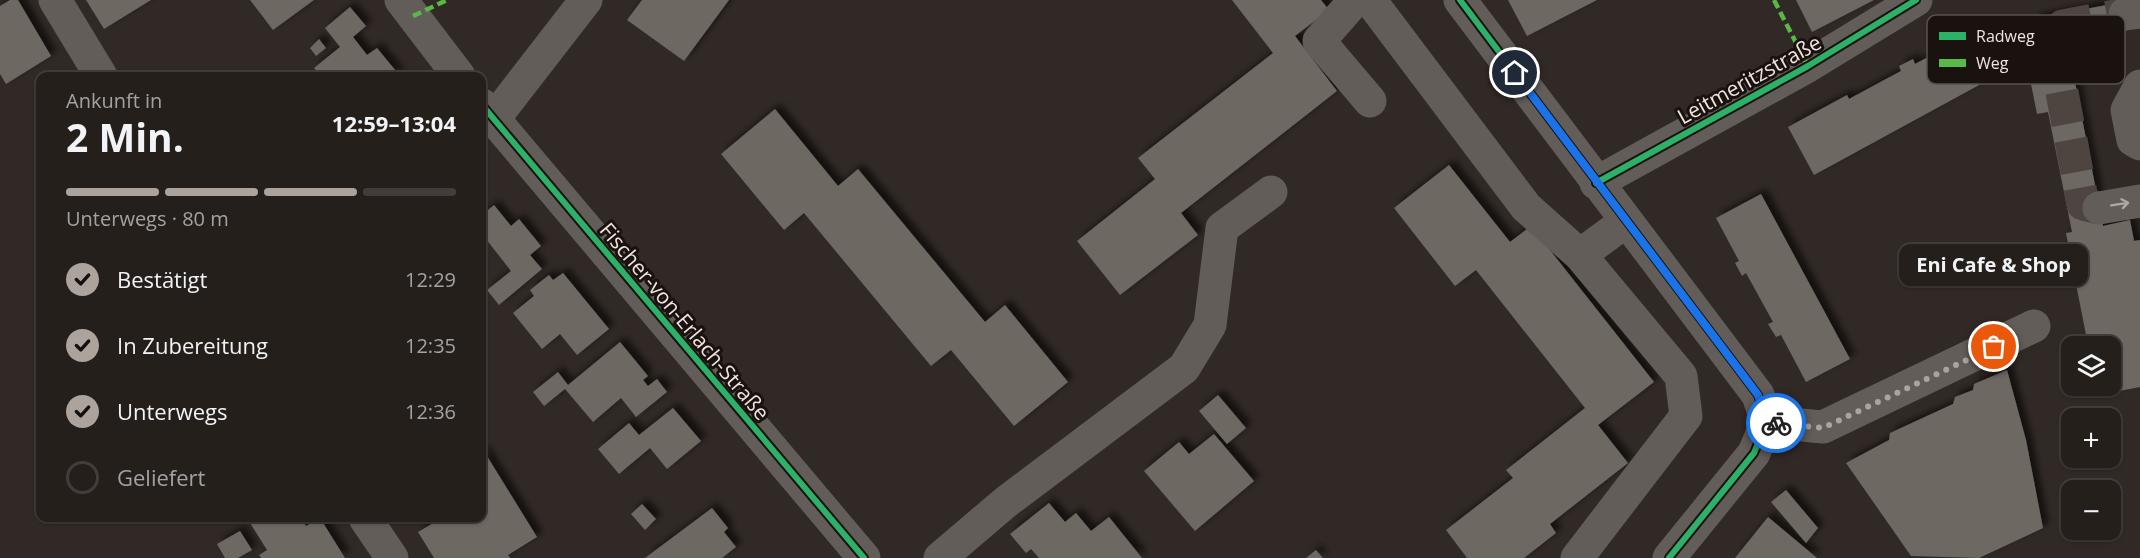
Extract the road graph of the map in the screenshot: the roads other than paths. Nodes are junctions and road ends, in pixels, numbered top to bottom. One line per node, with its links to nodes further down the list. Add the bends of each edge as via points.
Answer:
1 (55, 0): 8 (street)
2 (401, 0): 9 (street)
3 (586, 0): 12 (street)
4 (1355, 0): 11 (street, via 1319,41)
5 (1370, 0): 19 (street, via 1526,207)
6 (1460, 0): 14 (street)
7 (1916, 0): 14 (street, Leitmeritzstraße, via 1816,61)
8 (98, 72)
9 (456, 72)
10 (2140, 86): 13 (street, via 2127,110 2133,140)
11 (1370, 101)
12 (487, 113): 24 (street, Fischer-von-Erlach-Straße)
13 (2140, 144)
14 (1596, 183): 18 (street)
15 (1271, 192): 25 (street, via 1222,228 1209,325 1184,368 1006,502)
16 (2140, 201): 17 (street, one-way to 16)
17 (2100, 208)
18 (1625, 222): 19 (street); 21 (street, via 1758,395)
19 (1581, 255): 26 (street, via 1681,376 1686,416)
20 (2034, 326): 21 (street, via 1823,428)
21 (1767, 422): 27 (street, via 1754,453)
22 (368, 522): 23 (street)
23 (392, 558)
24 (864, 558)
25 (940, 558)
26 (1577, 558)
27 (1669, 558)

